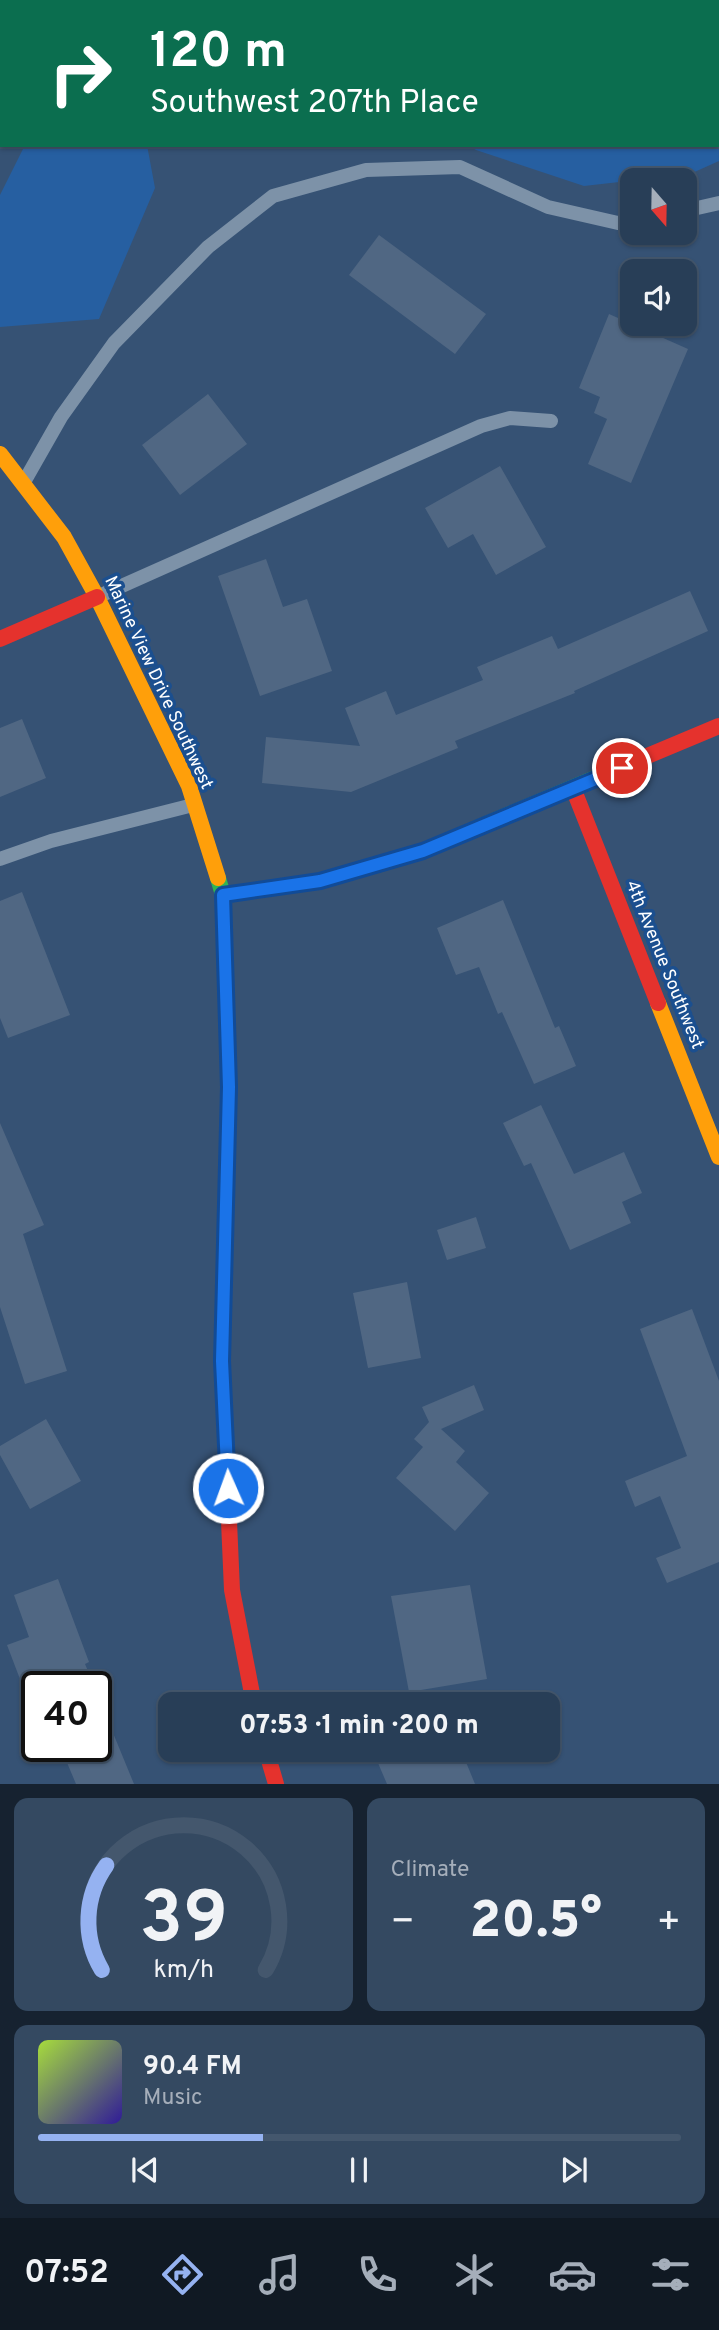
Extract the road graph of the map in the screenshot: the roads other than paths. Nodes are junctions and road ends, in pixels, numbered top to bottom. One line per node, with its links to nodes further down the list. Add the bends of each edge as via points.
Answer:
1 (719, 203): 2 (lane)
2 (697, 208)
3 (620, 223): 6 (lane, via 548,207 460,167 366,170 273,196 208,247 114,343 61,417)
4 (551, 421): 7 (lane, via 510,418 481,426)
5 (0, 454): 6 (street, Marine View Drive Southwest)
6 (23, 483): 7 (street, Marine View Drive Southwest, via 64,537)
7 (97, 597): 8 (street); 11 (street, Marine View Drive Southwest)
8 (0, 639)
9 (719, 726): 10 (street)
10 (573, 788): 13 (street, via 423,851 320,881); 14 (street, 4th Avenue Southwest)
11 (194, 805): 12 (lane, via 51,841); 13 (street, Marine View Drive Southwest)
12 (0, 859)
13 (223, 895): 15 (street, Marine View Drive Southwest, via 229,1087 222,1361 232,1590)
14 (719, 1157)
15 (252, 1692)
16 (270, 1762): 17 (street)
17 (276, 1784)

